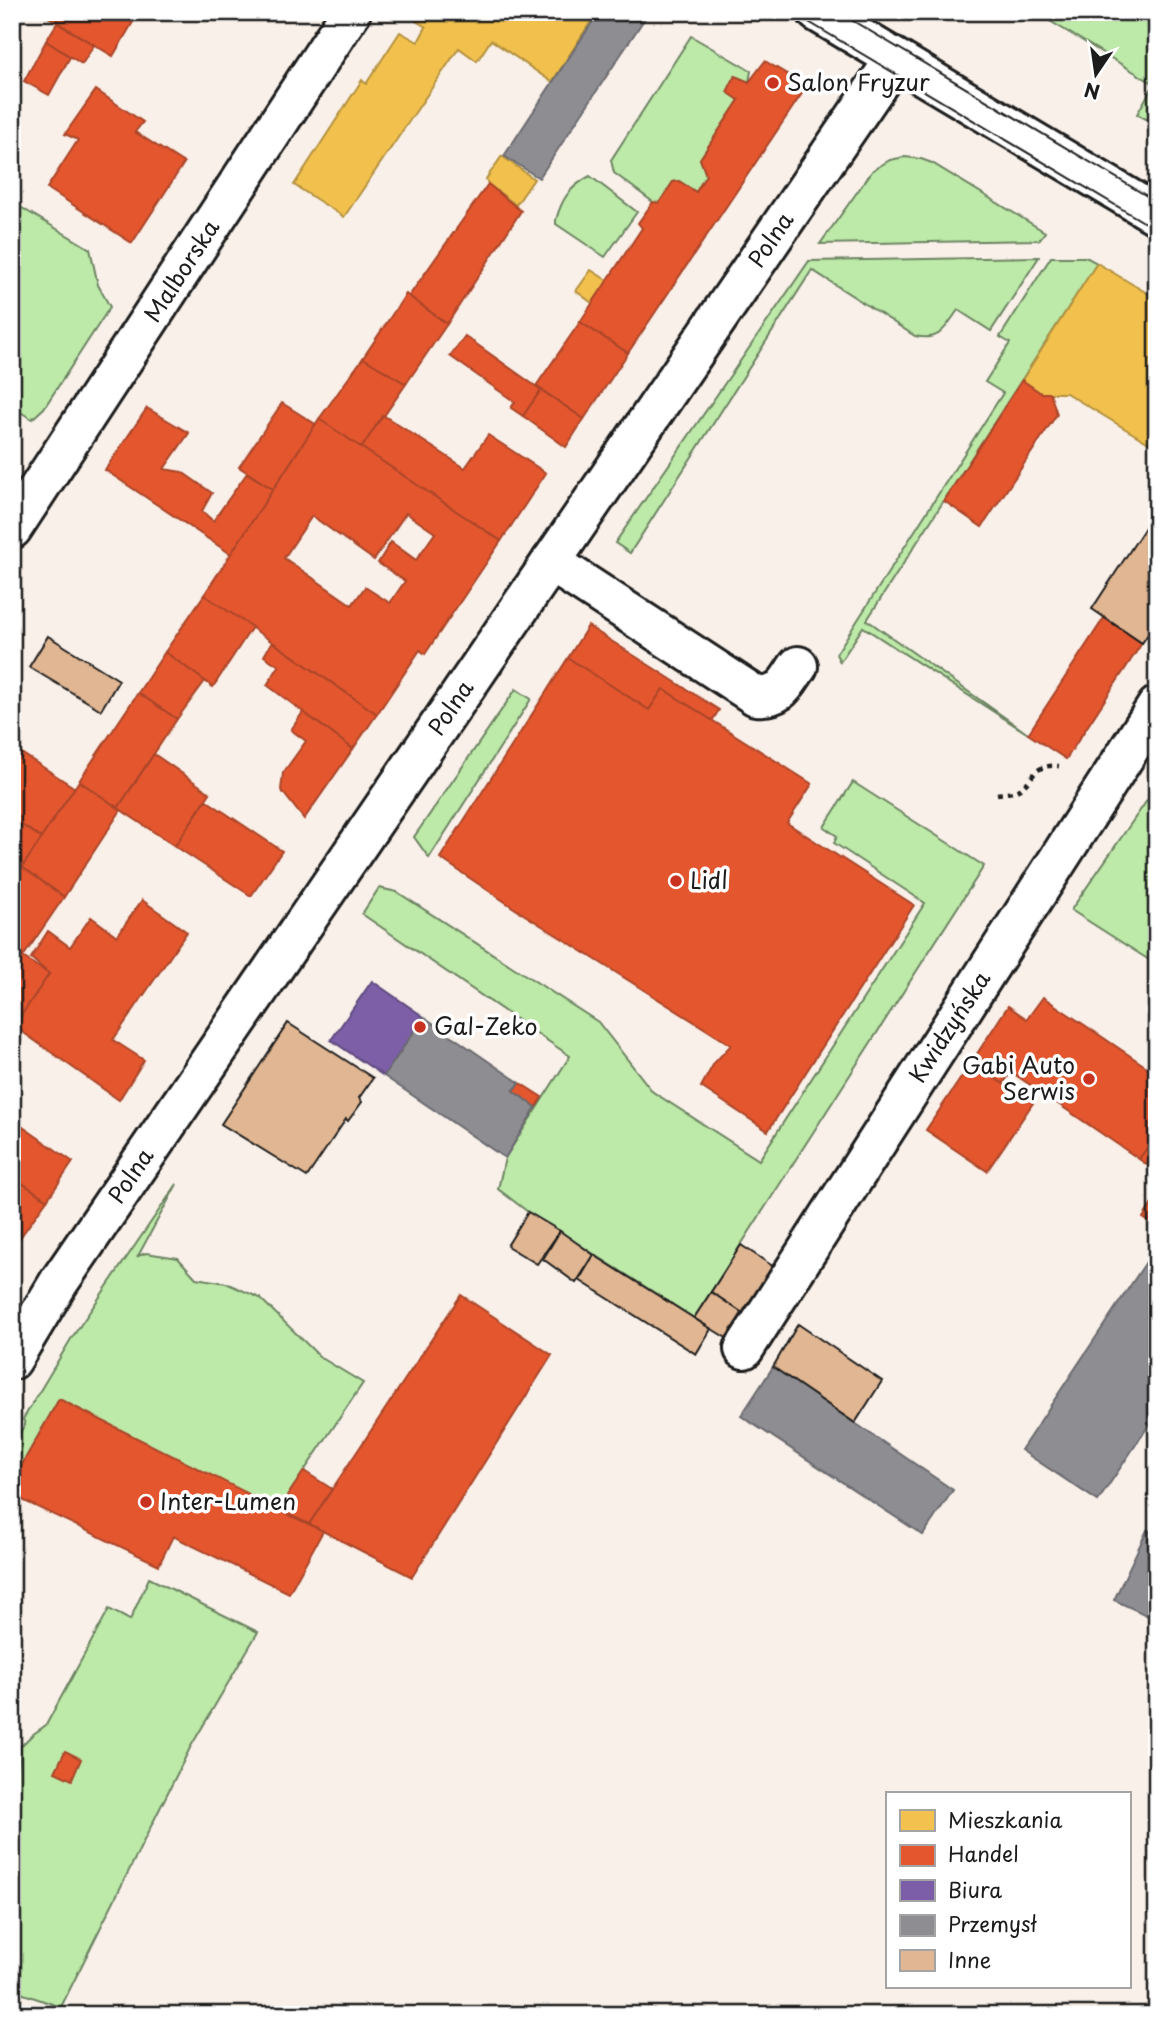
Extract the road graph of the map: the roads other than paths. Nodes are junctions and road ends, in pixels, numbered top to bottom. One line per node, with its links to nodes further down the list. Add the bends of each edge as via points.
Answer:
1 (351, 12): 5 (street, Malborska)
2 (817, 12): 3 (street)
3 (895, 59): 4 (street); 6 (street, Polna)
4 (1157, 215)
5 (12, 529)
6 (551, 562): 7 (street, via 756,696 770,697 780,691); 10 (street, Polna, via 59,1282)
7 (798, 666)
8 (1157, 706): 9 (street, Kwidzyńska)
9 (744, 1349)
10 (12, 1360)

